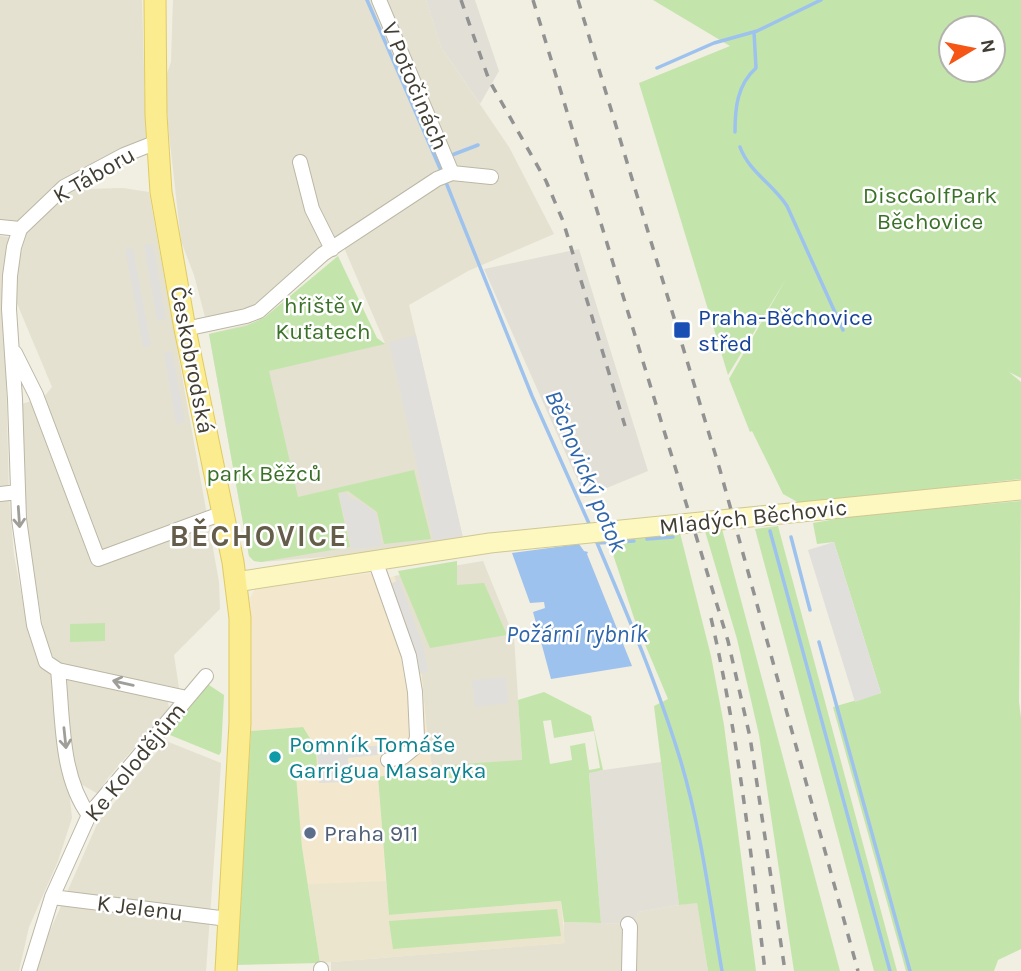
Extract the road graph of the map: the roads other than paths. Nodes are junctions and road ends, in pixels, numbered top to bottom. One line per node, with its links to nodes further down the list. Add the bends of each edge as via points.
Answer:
1 (155, 0): 3 (main road, Českobrodská)
2 (379, 0): 5 (street, V Potočinách)
3 (157, 142): 8 (street, K Táboru, via 64,187); 10 (main road, Českobrodská)
4 (300, 162): 9 (street, via 312,209)
5 (445, 176): 6 (street); 9 (street)
6 (491, 177)
7 (0, 227): 8 (street)
8 (20, 229): 11 (street, via 10,276)
9 (332, 249): 10 (street, via 258,311)
10 (185, 329): 15 (main road, Českobrodská)
11 (6, 347): 13 (street, via 15,400); 15 (street, via 36,395 98,559)
12 (1021, 490): 16 (street, Mladých Běchovic, via 490,543)
13 (18, 492): 14 (street); 18 (street, one-way to 18, via 34,625 46,662)
14 (0, 494)
15 (223, 513): 17 (main road, Českobrodská)
16 (375, 560): 17 (street, Mladých Běchovic); 21 (street, via 409,656 415,692 414,748 404,757)
17 (236, 582): 24 (main road, Českobrodská, via 240,723)
18 (58, 670): 20 (street, one-way to 18); 22 (street, one-way to 22, via 69,778)
19 (206, 677): 20 (street, Ke Kolodějům)
20 (187, 698): 22 (street, Ke Kolodějům)
21 (388, 760)
22 (89, 815): 23 (street, Ke Kolodějům)
23 (51, 897): 24 (street, K Jelenu); 26 (street, Ke Kolodějům)
24 (228, 919): 27 (main road, Českobrodská)
25 (630, 925): 28 (street)
26 (29, 971)
27 (226, 971)
28 (629, 971)

